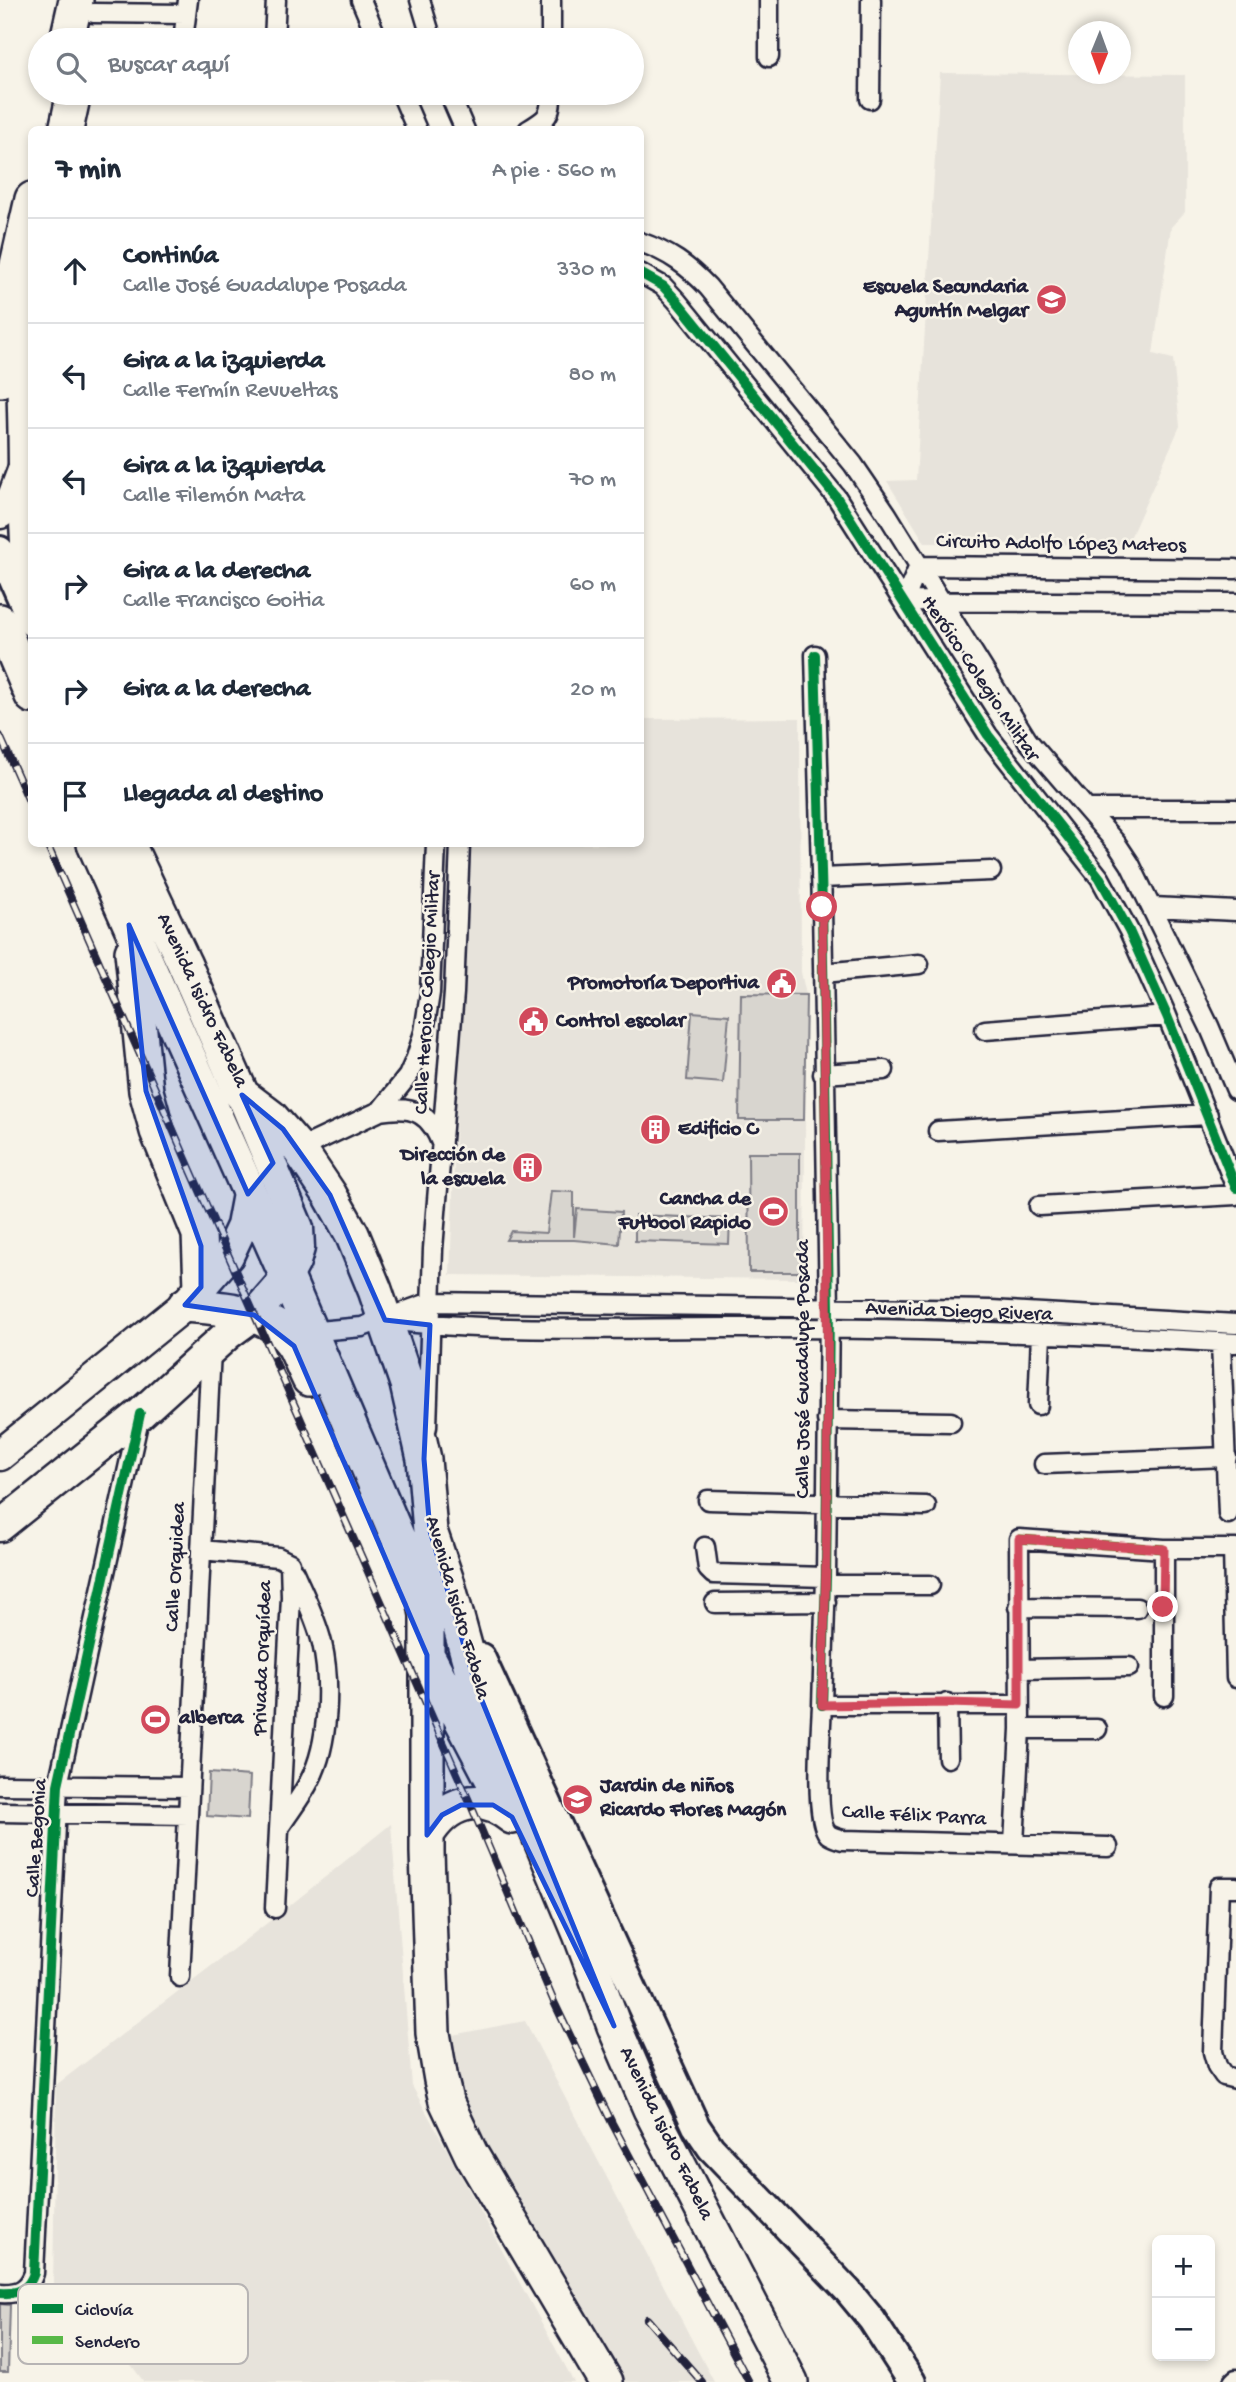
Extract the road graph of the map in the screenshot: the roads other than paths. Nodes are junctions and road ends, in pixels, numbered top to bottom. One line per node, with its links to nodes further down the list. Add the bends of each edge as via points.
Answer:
1 (276, 0): 11 (street)
2 (361, 0): 12 (street)
3 (420, 0): 13 (street)
4 (551, 0): 14 (street)
5 (769, 0): 15 (street)
6 (871, 0): 16 (street)
7 (187, 7): 8 (street); 10 (street)
8 (88, 13): 9 (highway)
9 (76, 28)
10 (184, 28)
11 (275, 28)
12 (373, 28)
13 (428, 28)
14 (551, 28)
15 (769, 57)
16 (870, 99)
17 (52, 105): 22 (highway)
18 (71, 105): 23 (highway)
19 (406, 105): 24 (street)
20 (454, 105): 25 (street)
21 (551, 105): 26 (street, via 548,116)
22 (48, 126)
23 (67, 126)
24 (415, 126)
25 (463, 126)
26 (534, 126)
27 (28, 218): 31 (highway, via 6,321)
28 (644, 244): 36 (street, Heróico Colegio Militar, via 673,256 708,287 853,464)
29 (644, 275): 38 (street, Heróico Colegio Militar, via 663,286 677,302 838,498)
30 (28, 310): 32 (highway)
31 (0, 380)
32 (26, 463): 33 (highway); 34 (main road, via 13,497)
33 (28, 506)
34 (0, 513)
35 (0, 550): 41 (main road)
36 (919, 566): 37 (street, Circuito Adolfo López Mateos); 38 (street, Circuito Adolfo López Mateos); 39 (street, Heróico Colegio Militar)
37 (1236, 569)
38 (904, 601): 39 (street); 58 (street, Heróico Colegio Militar, via 988,735 1100,878)
39 (940, 601): 40 (street); 46 (street, Heróico Colegio Militar, via 1028,741)
40 (1236, 603)
41 (28, 614)
42 (0, 621): 44 (highway)
43 (815, 655): 52 (street, Calle José Guadalupe Posada)
44 (28, 687)
45 (1236, 809): 46 (street)
46 (1087, 810): 53 (street, Heróico Colegio Militar, via 1116,843)
47 (95, 847): 55 (highway, Avenida Isidro Fabela)
48 (129, 847): 68 (highway, Avenida Isidro Fabela, via 242,1095 271,1117)
49 (436, 847): 64 (street, Calle Heroico Colegio Militar, via 429,993 421,1044 408,1076)
50 (460, 847): 67 (street, Calle Heroico Colegio Militar)
51 (991, 871): 52 (street)
52 (821, 878): 57 (street, Calle José Guadalupe Posada)
53 (1153, 908): 54 (street); 61 (street, Heróico Colegio Militar)
54 (1236, 911)
55 (129, 925): 70 (highway, Avenida Isidro Fabela); 74 (highway, via 146,1091 157,1131 199,1234)
56 (919, 964): 57 (street)
57 (823, 973): 62 (street, Calle José Guadalupe Posada)
58 (1167, 1016): 59 (street); 65 (street, Heróico Colegio Militar)
59 (985, 1030)
60 (884, 1070): 62 (street)
61 (1232, 1071): 63 (street, Heróico Colegio Militar)
62 (823, 1074): 77 (street, Calle José Guadalupe Posada)
63 (1236, 1090)
64 (380, 1111): 67 (street, via 400,1108 418,1113 433,1125); 68 (street, Calle Heroico Colegio Militar)
65 (1208, 1115): 66 (street); 69 (street, Heróico Colegio Militar)
66 (938, 1131)
67 (442, 1145): 75 (street, Calle Heroico Colegio Militar)
68 (286, 1156): 70 (street); 73 (main road, via 299,1248); 79 (highway, Avenida Isidro Fabela, via 330,1195 352,1234)
69 (1236, 1188)
70 (248, 1194): 73 (highway, Avenida Isidro Fabela); 74 (main road, via 242,1226 229,1256)
71 (1236, 1195): 72 (street)
72 (1039, 1206)
73 (287, 1277): 82 (highway, Avenida Isidro Fabela); 82 (main road)
74 (193, 1296): 82 (highway); 93 (main road)
75 (431, 1302): 76 (street, Avenida Diego Rivera); 79 (street, Avenida Diego Rivera); 81 (street, Calle Heroico Colegio Militar)
76 (497, 1304): 77 (street, Avenida Diego Rivera); 83 (street)
77 (828, 1308): 78 (street, Avenida Diego Rivera, via 992,1310); 84 (street, Calle José Guadalupe Posada)
78 (1155, 1319): 80 (street, Avenida Diego Rivera); 86 (street)
79 (386, 1320): 81 (street, Avenida Diego Rivera); 82 (street, Avenida Diego Rivera, via 362,1327); 95 (highway, Avenida Isidro Fabela, via 408,1384)
80 (1236, 1324)
81 (430, 1325): 83 (street, Avenida Diego Rivera); 95 (street, Calle Heroico Colegio Militar)
82 (282, 1326): 87 (main road); 113 (highway, Avenida Isidro Fabela)
83 (496, 1327): 84 (street, Avenida Diego Rivera)
84 (828, 1328): 85 (street, Avenida Diego Rivera); 91 (street, Calle José Guadalupe Posada)
85 (1041, 1334): 86 (street, Avenida Diego Rivera); 89 (street)
86 (1155, 1338): 88 (street, Avenida Diego Rivera)
87 (219, 1342): 90 (main road); 105 (street, Calle Orquidea)
88 (1229, 1343): 94 (street)
89 (1038, 1405)
90 (140, 1414): 101 (main road); 126 (street, Calle Begonia)
91 (827, 1420): 92 (street); 98 (street, Calle José Guadalupe Posada)
92 (951, 1422)
93 (0, 1455)
94 (1227, 1457): 96 (street); 100 (street)
95 (425, 1459): 107 (highway, Avenida Isidro Fabela, via 430,1531)
96 (1044, 1464)
97 (708, 1500): 98 (street)
98 (827, 1503): 99 (street); 109 (street, Calle José Guadalupe Posada)
99 (926, 1506)
100 (1228, 1514)
101 (0, 1526)
102 (705, 1547): 109 (street, via 713,1574)
103 (1164, 1549): 104 (street); 111 (street, via 1019,1539); 117 (street)
104 (1234, 1549): 116 (street)
105 (201, 1550): 106 (street, via 278,1557); 127 (street, Calle Orquidea)
106 (290, 1563): 132 (street, Privada Orquídea); 132 (street, Privada Orquídea, via 322,1641 325,1725 310,1780)
107 (448, 1584): 139 (highway, Avenida Isidro Fabela, via 476,1686); 146 (main road, via 696,2126 711,2148 848,2291)
108 (930, 1585): 109 (street)
109 (826, 1588): 110 (street); 119 (street, Calle José Guadalupe Posada)
110 (715, 1603)
111 (1018, 1607): 112 (street); 115 (street)
112 (1137, 1608)
113 (427, 1655): 131 (highway, Avenida Isidro Fabela); 133 (highway, Avenida Isidro Fabela)
114 (1129, 1667): 115 (street)
115 (1019, 1668): 120 (street)
116 (1236, 1678)
117 (1164, 1696)
118 (947, 1703): 119 (street); 120 (street); 124 (street)
119 (822, 1705): 121 (street, Calle José Guadalupe Posada)
120 (1019, 1705): 122 (street)
121 (821, 1726): 134 (street, Calle Félix Parra, via 821,1812 828,1834 844,1840)
122 (1020, 1729): 123 (street); 134 (street)
123 (1097, 1729)
124 (948, 1758)
125 (0, 1785): 126 (street)
126 (58, 1786): 127 (street); 129 (street, Calle Begonia)
127 (189, 1787): 130 (street)
128 (0, 1812): 129 (street)
129 (58, 1813): 130 (street); 141 (street, Calle Begonia)
130 (188, 1815): 138 (street)
131 (512, 1817): 133 (highway, via 493,1805 461,1805 442,1815); 139 (highway, Avenida Isidro Fabela)
132 (279, 1827): 137 (street, Privada Orquídea)
133 (427, 1835): 144 (highway, Avenida Isidro Fabela, via 433,2033 446,2101 471,2154)
134 (1014, 1844): 135 (street, Calle Félix Parra)
135 (1108, 1847)
136 (1228, 1887): 140 (street, via 1213,2052 1224,2076)
137 (275, 1908)
138 (180, 1977)
139 (614, 2026): 145 (highway, Avenida Isidro Fabela, via 650,2109)
140 (1236, 2079)
141 (30, 2284)
142 (18, 2291): 143 (street, Calle Begonia)
143 (0, 2294)
144 (606, 2382)
145 (792, 2382)
146 (912, 2382)

